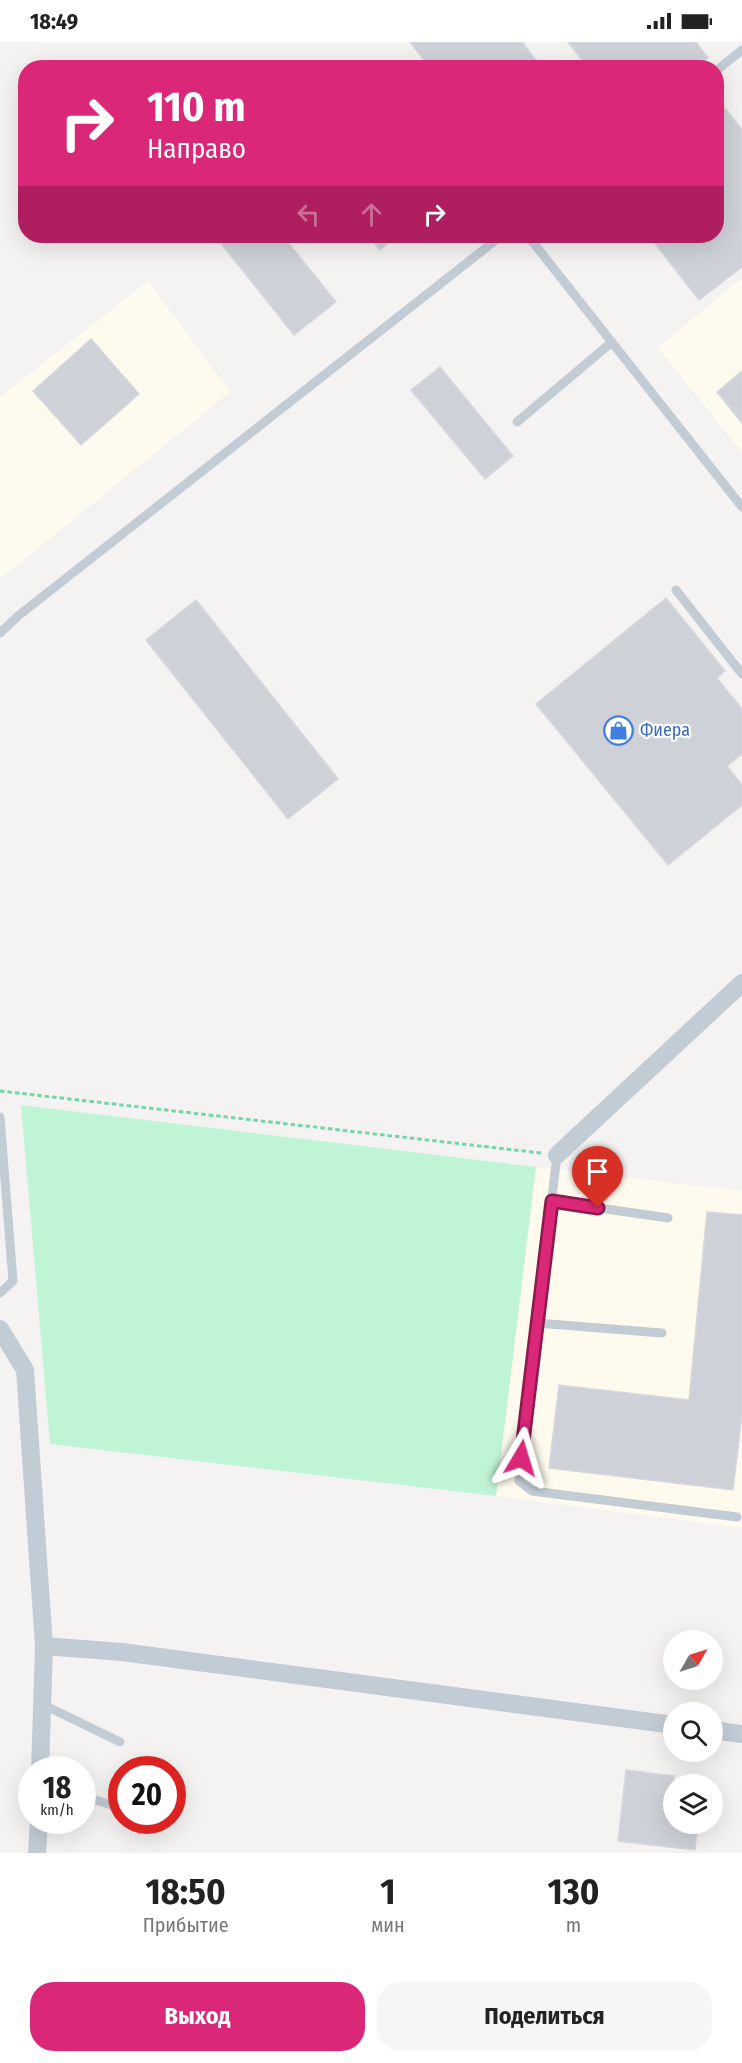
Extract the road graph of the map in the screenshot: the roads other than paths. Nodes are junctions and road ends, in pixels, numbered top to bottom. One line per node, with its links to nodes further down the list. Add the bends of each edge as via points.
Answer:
1 (742, 50): 2 (lane)
2 (724, 64)
3 (492, 243): 9 (lane)
4 (534, 243): 5 (lane)
5 (612, 342): 6 (lane); 7 (lane)
6 (517, 422)
7 (742, 507)
8 (676, 590): 10 (lane)
9 (0, 633)
10 (742, 674)
11 (742, 983): 13 (street)
12 (0, 1117): 16 (lane, via 14,1281)
13 (557, 1155): 14 (lane)
14 (552, 1201): 15 (lane); 17 (lane)
15 (668, 1218)
16 (0, 1293)
17 (537, 1323): 19 (lane); 20 (lane, via 519,1481 532,1491)
18 (0, 1329): 21 (street, via 25,1370)
19 (662, 1333)
20 (737, 1517)
21 (44, 1646): 22 (street); 23 (street, via 122,1652)
22 (42, 1704): 26 (lane); 27 (street)
23 (663, 1724)
24 (723, 1731): 25 (street)
25 (742, 1734)
26 (120, 1742)
27 (40, 1756)
28 (38, 1834): 29 (street)
29 (37, 1853)

